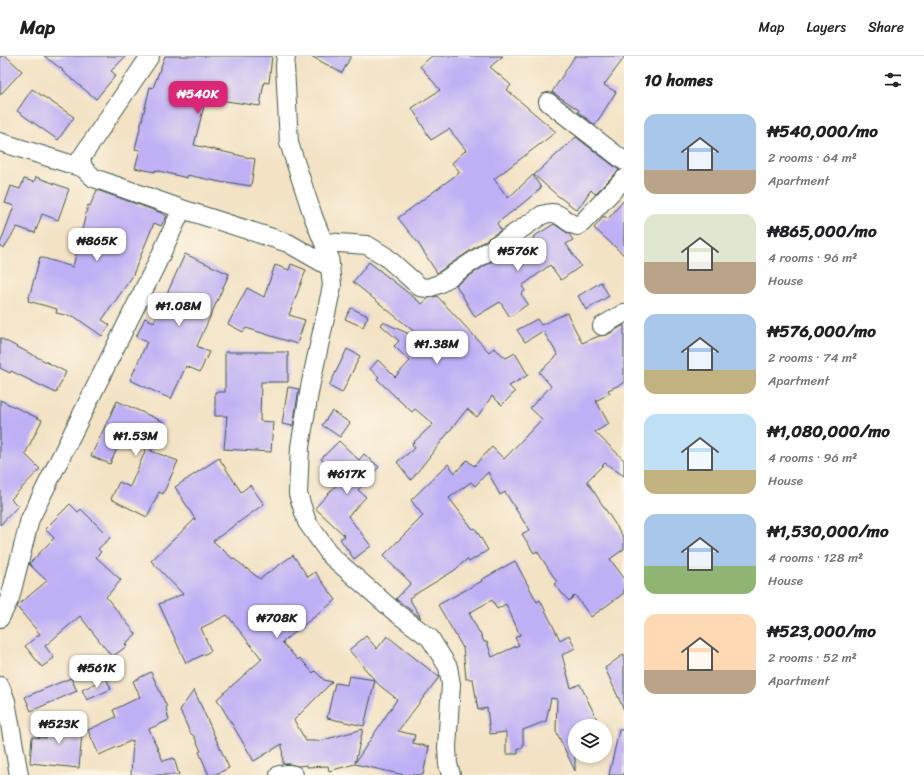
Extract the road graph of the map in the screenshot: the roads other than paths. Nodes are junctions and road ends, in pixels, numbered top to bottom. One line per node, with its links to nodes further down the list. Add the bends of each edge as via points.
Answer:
1 (150, 56): 6 (street, via 81,158)
2 (286, 56): 9 (street, via 289,143)
3 (548, 102): 5 (street)
4 (0, 142): 6 (street)
5 (624, 161)
6 (83, 168): 8 (street, via 94,178)
7 (624, 179): 9 (street, via 577,226 570,224 557,213 542,214 439,284 428,288 420,287 385,256 367,245)
8 (182, 209): 10 (street, via 288,243); 13 (street, via 30,519 10,598)
9 (324, 242): 10 (street)
10 (330, 267): 18 (street, via 332,286 300,447 298,494 307,522 331,556 395,612 430,638 448,667 451,684 447,747)
11 (624, 312): 12 (street)
12 (602, 326)
13 (0, 618)
14 (0, 686): 15 (street, via 6,701)
15 (19, 775)
16 (279, 775): 17 (street)
17 (294, 775)
18 (451, 775)

